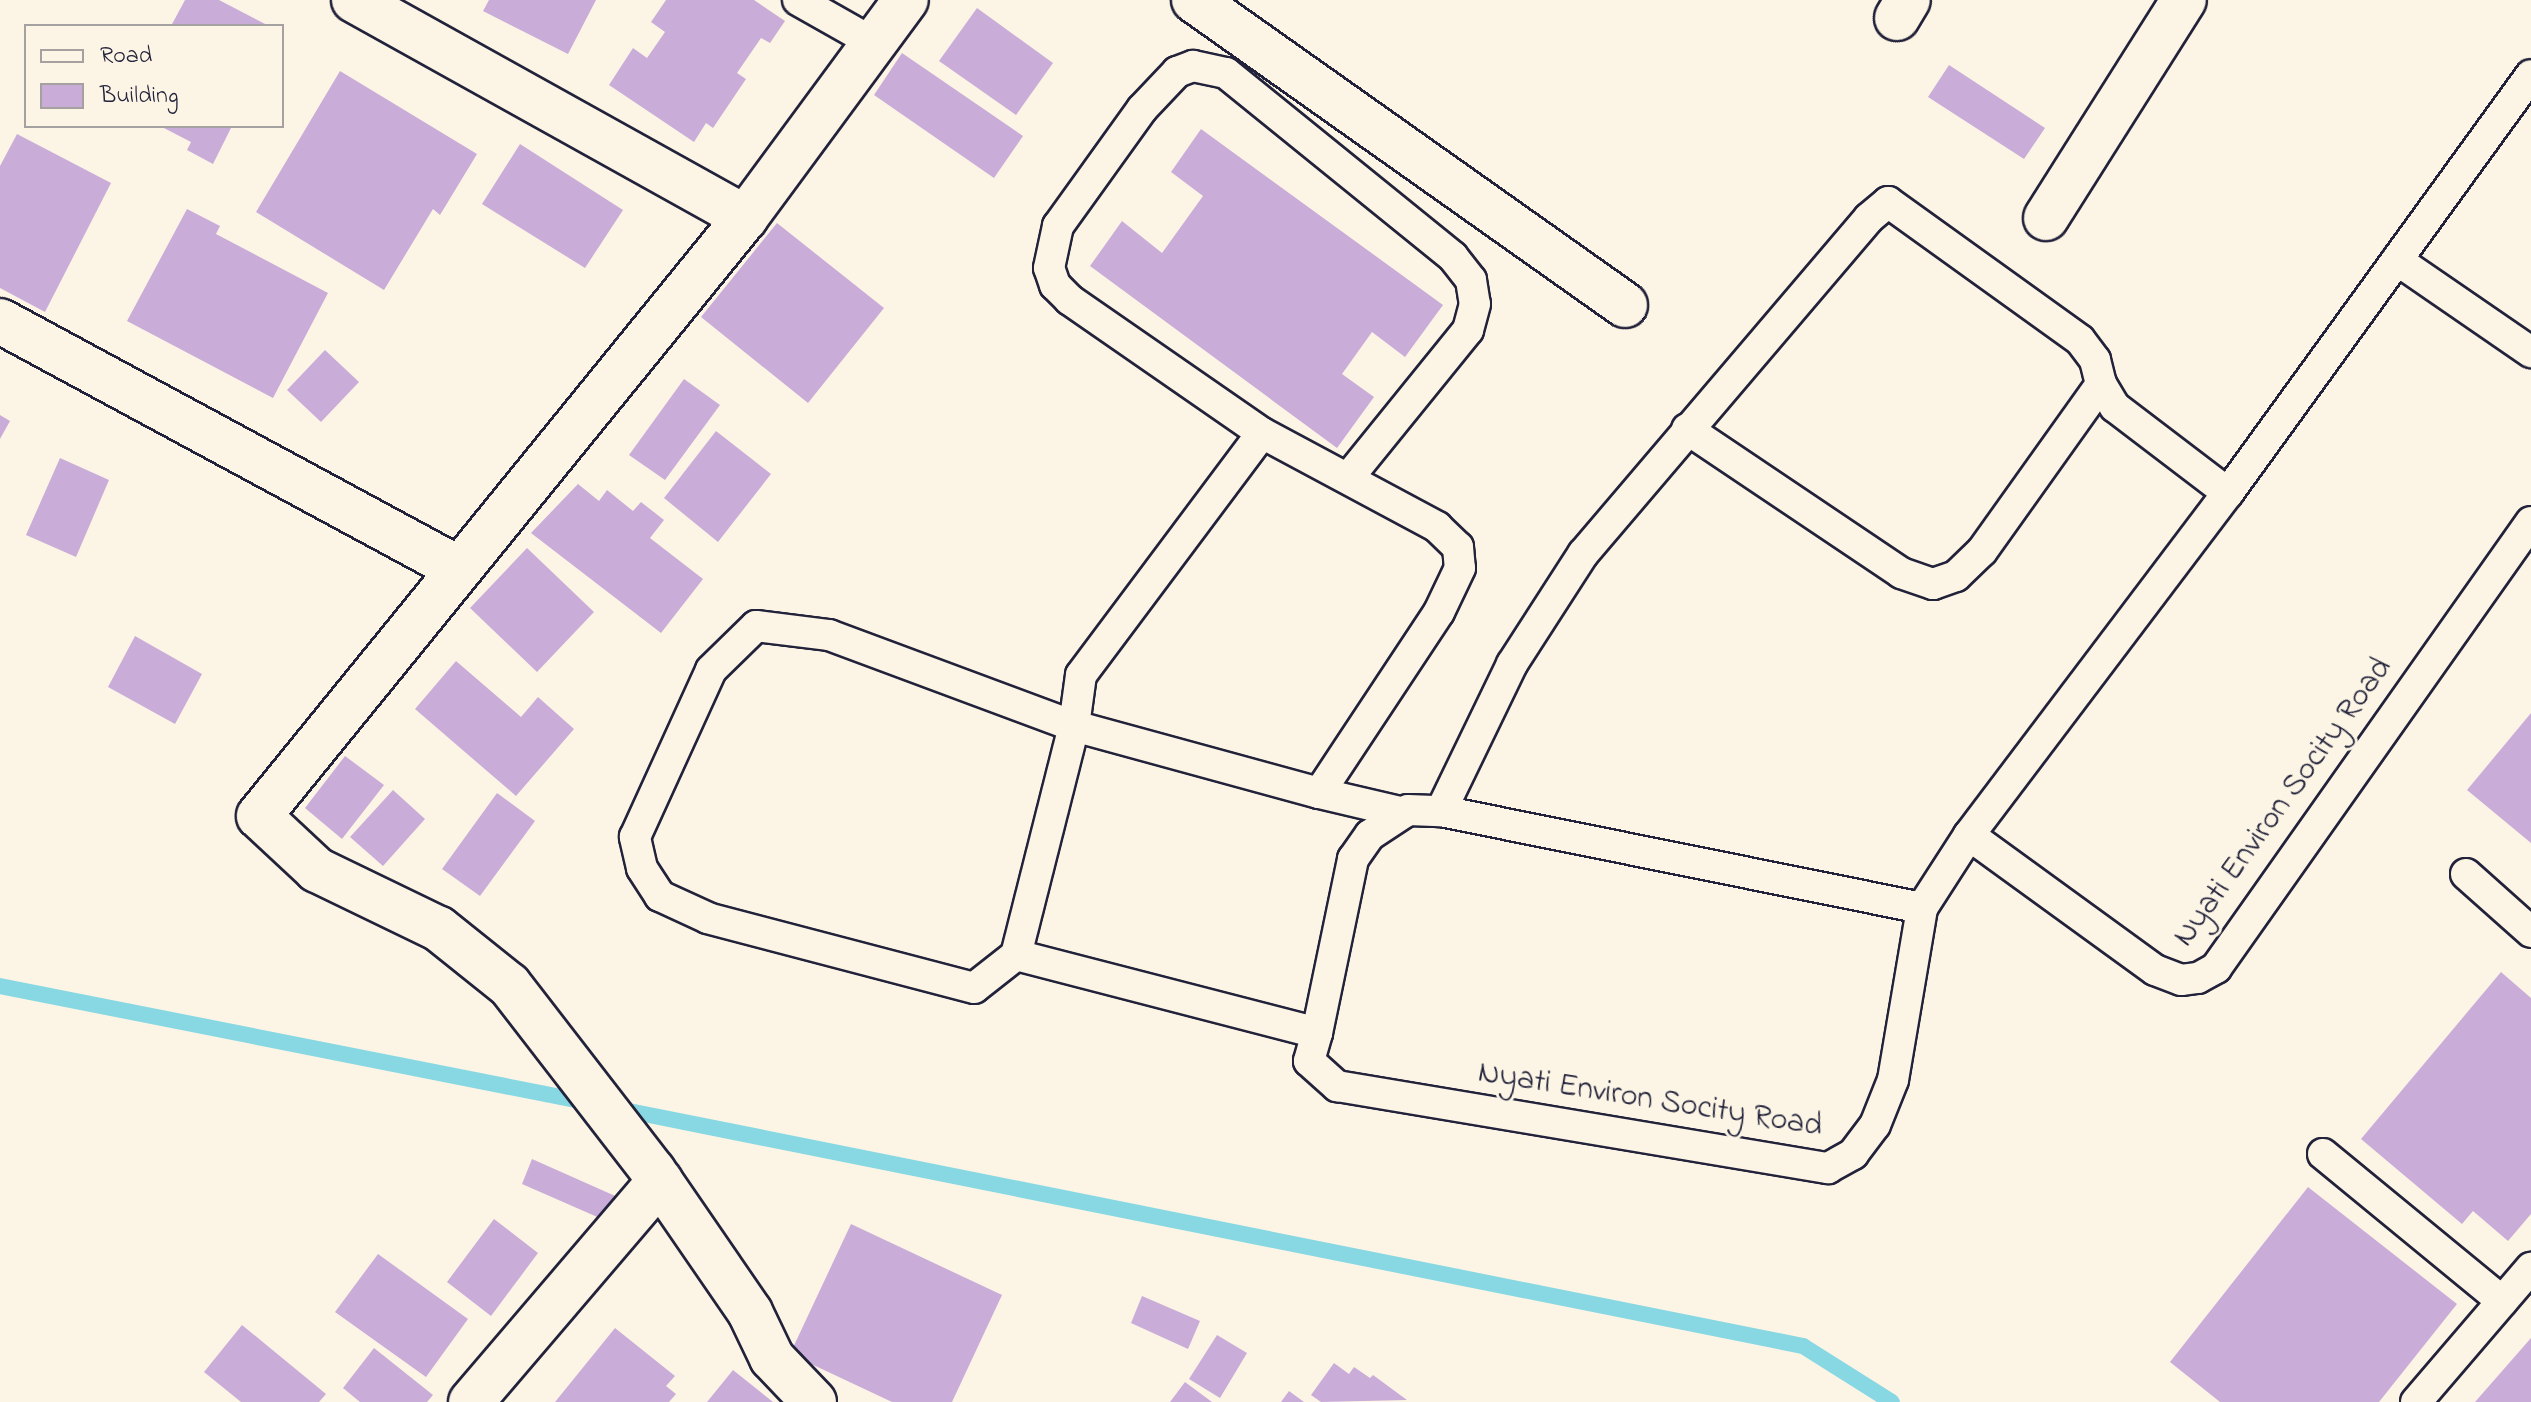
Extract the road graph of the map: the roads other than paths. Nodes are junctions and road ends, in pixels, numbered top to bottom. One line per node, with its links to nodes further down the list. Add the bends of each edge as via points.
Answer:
1 (354, 0): 8 (street)
2 (798, 0): 6 (lane)
3 (906, 0): 6 (street)
4 (1194, 0): 11 (street)
5 (2184, 0): 9 (street)
6 (874, 43): 8 (street)
7 (2531, 75): 10 (lane, Nyati Environ Socity Road)
8 (745, 218): 20 (street)
9 (2046, 218)
10 (2397, 260): 13 (lane); 18 (lane, Nyati Environ Socity Road)
11 (1625, 305)
12 (0, 321): 20 (street)
13 (2531, 352)
14 (2101, 384): 15 (lane, via 1982,551 1956,576 1933,584 1901,573); 15 (lane, via 2095,360 2080,340 1888,202); 18 (lane, via 2115,407)
15 (1687, 429): 23 (lane, via 1583,554 1512,664)
16 (1262, 433): 17 (lane); 17 (lane, via 1070,300 1055,285 1049,268 1058,226 1108,155 1177,72 1193,66 1226,73 1453,257 1471,280 1475,304 1468,330); 21 (lane, via 1081,675)
17 (1348, 478): 22 (lane, via 1437,527 1458,547 1460,568 1439,612)
18 (2228, 493): 25 (lane, Nyati Environ Socity Road)
19 (2531, 522): 25 (lane, Nyati Environ Socity Road, via 2216,968 2181,980 2155,970)
20 (459, 569): 32 (street, via 259,816 317,870 439,929 509,985)
21 (1074, 726): 22 (lane, Nyati Environ Socity Road); 29 (lane); 29 (lane, Nyati Environ Socity Road, via 829,635 756,626 711,670 635,837 642,868 660,896 708,918 974,988)
22 (1319, 793): 24 (lane, Nyati Environ Socity Road)
23 (1441, 811): 24 (lane, Nyati Environ Socity Road); 27 (lane, Nyati Environ Socity Road)
24 (1404, 813): 30 (lane, Nyati Environ Socity Road, via 1370,835 1353,859)
25 (1969, 835): 27 (lane, Nyati Environ Socity Road)
26 (2466, 874): 28 (lane)
27 (1922, 908): 30 (lane, Nyati Environ Socity Road, via 1893,1080 1875,1125 1853,1154 1828,1168 1337,1086 1309,1061)
28 (2531, 932)
29 (1016, 955): 30 (lane)
30 (1317, 1033)
31 (2323, 1154): 34 (lane)
32 (657, 1176): 35 (street); 36 (street, via 750,1312 772,1358)
33 (2531, 1268): 34 (lane)
34 (2502, 1301): 37 (lane)
35 (471, 1402)
36 (814, 1402)
37 (2416, 1402)

